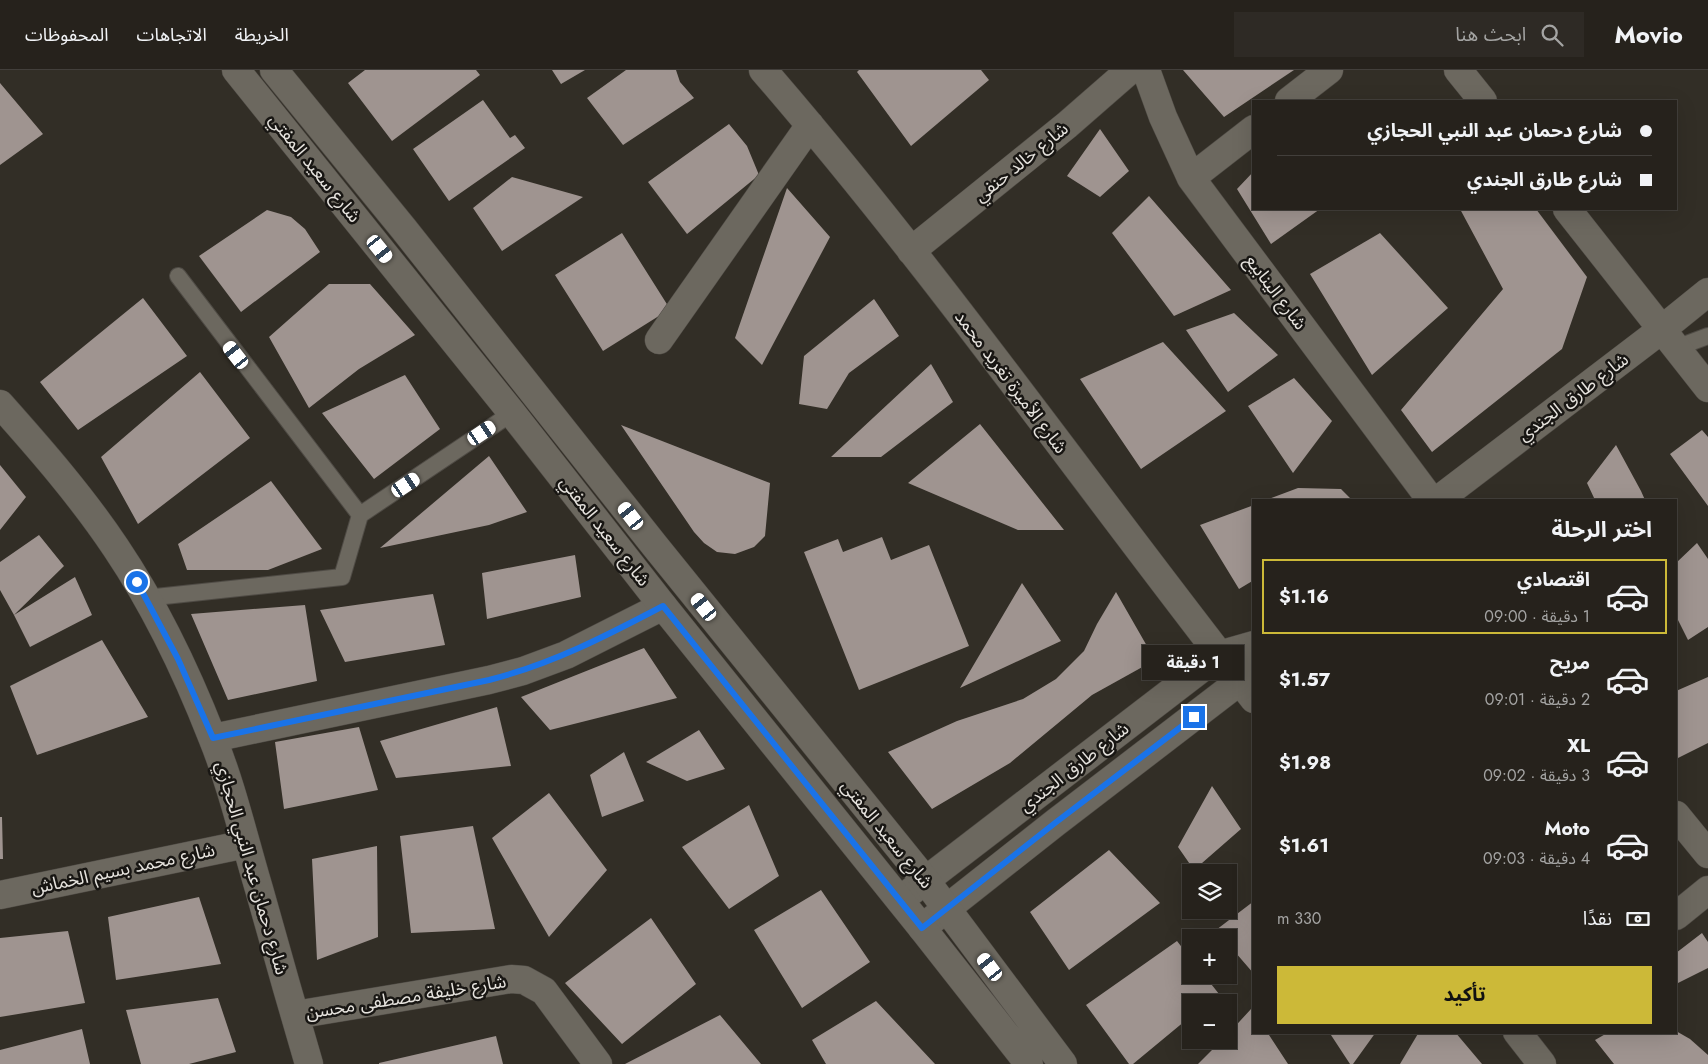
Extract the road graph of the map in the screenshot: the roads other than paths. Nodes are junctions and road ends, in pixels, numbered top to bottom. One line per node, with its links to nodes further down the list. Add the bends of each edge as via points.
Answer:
1 (236, 70): 22 (street, شارع سعيد المفتي)
2 (274, 70): 38 (street, شارع سعيد المفتي)
3 (763, 70): 10 (street, شارع الأميرة تغريد محمد)
4 (1130, 70): 14 (street, شارع خالد حنفي)
5 (1146, 70): 12 (street, شارع الينابيع)
6 (1329, 70): 8 (street)
7 (1458, 70): 9 (street)
8 (1290, 100)
9 (1482, 100)
10 (810, 125): 14 (street, شارع الأميرة تغريد محمد); 19 (street)
11 (1252, 131): 12 (street)
12 (1190, 178): 23 (street, شارع الينابيع)
13 (1568, 210): 18 (street)
14 (911, 251): 29 (street, شارع الأميرة تغريد محمد)
15 (178, 276): 25 (lane)
16 (1708, 292): 18 (street, شارع طارق الجندي)
17 (1708, 336): 18 (lane)
18 (1669, 339): 20 (street); 24 (street, شارع طارق الجندي)
19 (659, 340)
20 (1708, 388)
21 (0, 404): 26 (street, شارع دحمان عبد النبي الحجازي, via 85,504)
22 (512, 413): 25 (lane); 27 (street, شارع سعيد المفتي)
23 (1429, 499)
24 (1439, 499)
25 (360, 516): 26 (lane, via 342,577)
26 (146, 598): 32 (street, شارع دحمان عبد النبي الحجازي, via 178,659)
27 (663, 606): 32 (street, via 566,655 523,671); 41 (street, شارع سعيد المفتي)
28 (1252, 646): 29 (street, شارع طارق الجندي)
29 (1220, 656): 31 (street, شارع الأميرة تغريد محمد); 33 (street, شارع طارق الجندي)
30 (1252, 664): 31 (street, شارع طارق الجندي)
31 (1247, 690): 35 (street, شارع طارق الجندي)
32 (213, 738): 36 (street, شارع دحمان عبد النبي الحجازي)
33 (1035, 797): 35 (street); 38 (street, شارع طارق الجندي)
34 (1677, 816): 37 (street)
35 (1055, 823): 42 (street, شارع طارق الجندي)
36 (246, 844): 40 (street, شارع محمد بسيم الخماش); 45 (street, شارع دحمان عبد النبي الحجازي)
37 (1708, 854)
38 (926, 881): 41 (street, شارع طارق الجندي); 42 (street, شارع سعيد المفتي)
39 (1708, 890): 43 (street)
40 (0, 895)
41 (900, 900): 44 (street, شارع سعيد المفتي)
42 (946, 908): 44 (street, شارع طارق الجندي); 50 (street, شارع سعيد المفتي)
43 (1677, 915)
44 (922, 928): 49 (street, شارع سعيد المفتي)
45 (295, 1015): 47 (street, شارع دحمان عبد النبي الحجازي); 48 (street, شارع خليفة مصطفى محسن, via 511,979 524,980 544,991)
46 (1525, 1035): 51 (street)
47 (309, 1064)
48 (598, 1064)
49 (1029, 1064)
50 (1063, 1064)
51 (1542, 1064)

